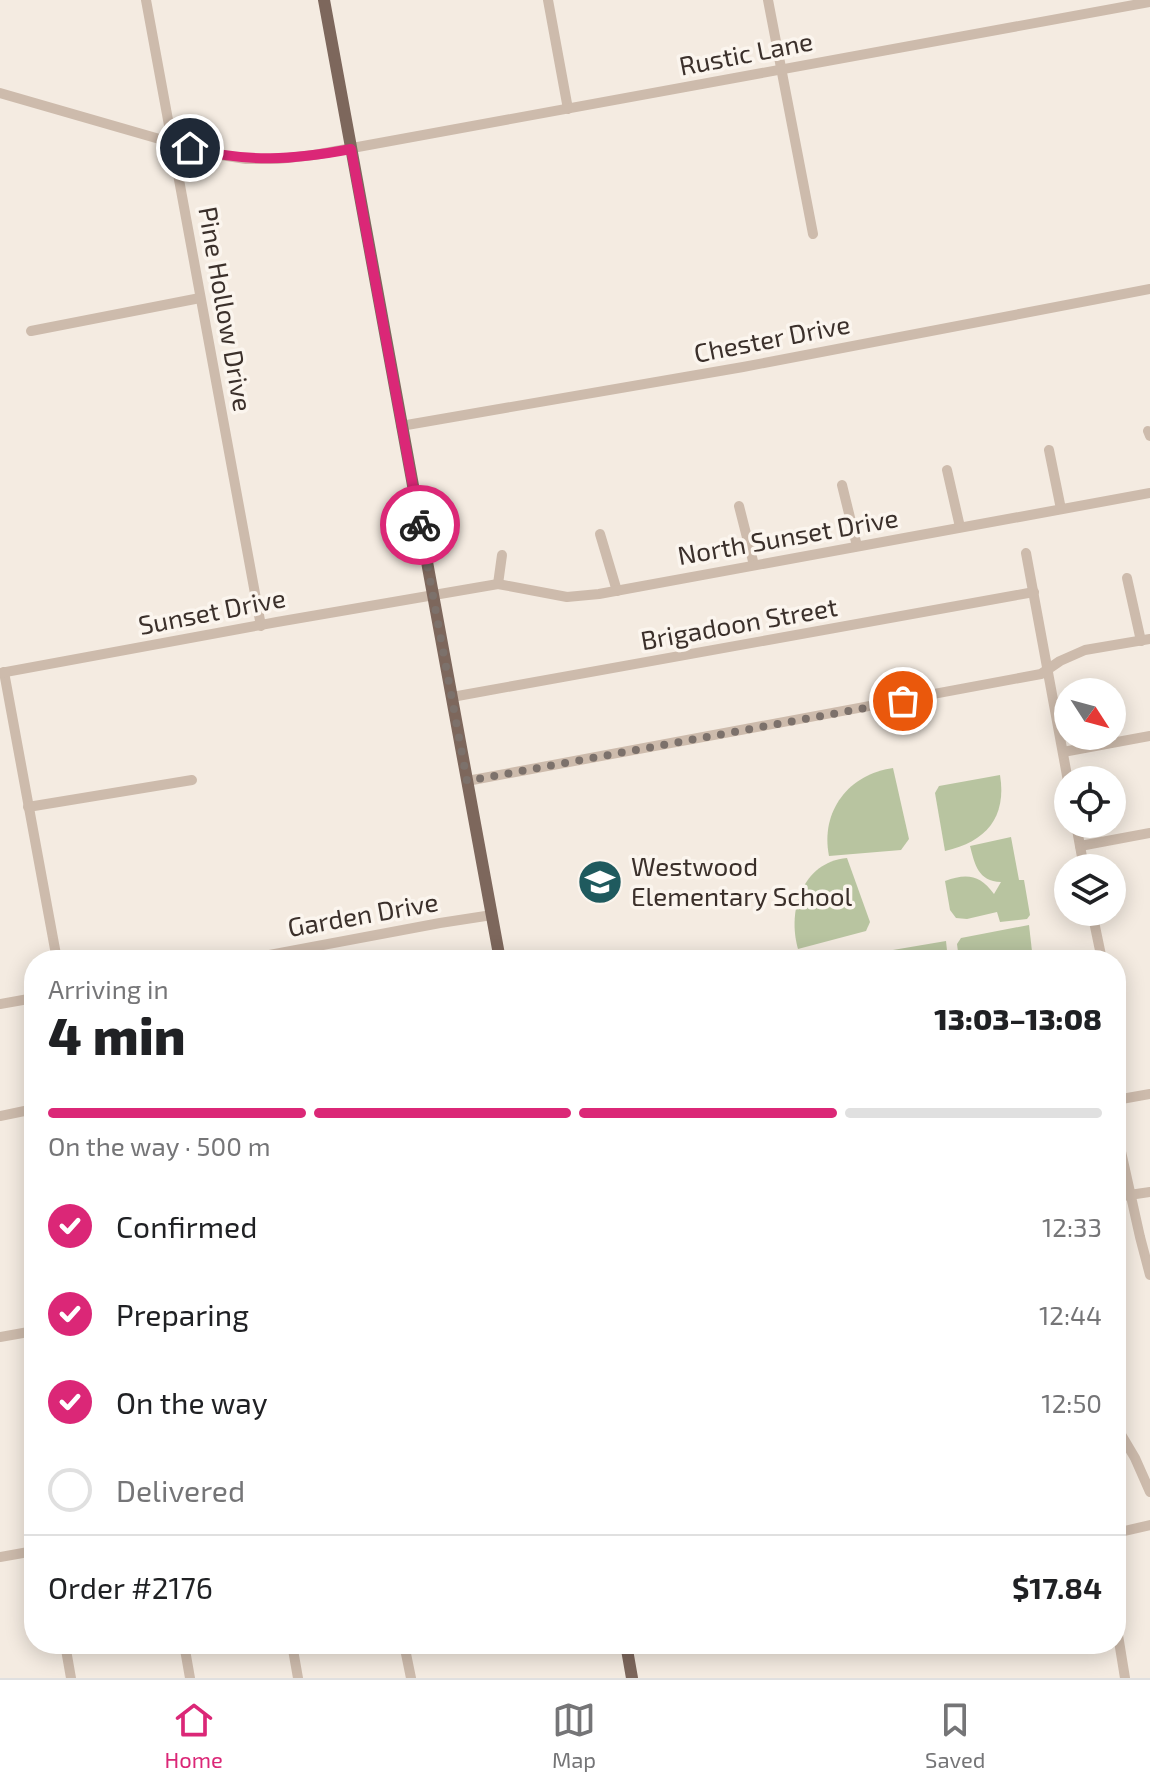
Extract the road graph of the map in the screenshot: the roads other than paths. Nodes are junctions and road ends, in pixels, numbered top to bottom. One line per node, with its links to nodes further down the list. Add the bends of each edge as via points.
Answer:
1 (146, 0): 9 (street, Pine Hollow Drive)
2 (324, 0): 10 (main road)
3 (548, 0): 8 (street)
4 (768, 0): 6 (street)
5 (1150, 2): 6 (street, Rustic Lane)
6 (781, 68): 8 (street, Rustic Lane); 11 (street)
7 (0, 93): 9 (street, Rustic Lane)
8 (568, 109): 10 (street, Rustic Lane)
9 (172, 143): 10 (street, Rustic Lane, via 246,159); 13 (street, Pine Hollow Drive)
10 (351, 149): 15 (main road)
11 (813, 234)
12 (1150, 289): 15 (street, Chester Drive)
13 (200, 298): 14 (street); 33 (street, Pine Hollow Drive)
14 (31, 331)
15 (401, 426): 32 (main road)
16 (1049, 450): 21 (street)
17 (947, 470): 22 (street)
18 (842, 485): 24 (street)
19 (1150, 493): 21 (street, North Sunset Drive)
20 (739, 506): 27 (street)
21 (1061, 509): 22 (street, North Sunset Drive)
22 (960, 527): 24 (street, North Sunset Drive)
23 (600, 534): 30 (street)
24 (857, 546): 27 (street, North Sunset Drive)
25 (1026, 553): 31 (street)
26 (502, 555): 29 (street)
27 (754, 565): 30 (street, North Sunset Drive)
28 (1127, 578): 34 (street)
29 (498, 584): 30 (street, North Sunset Drive, via 567,597); 32 (street, North Sunset Drive)
30 (617, 591)
31 (1034, 592): 35 (street); 37 (street, Brigadoon Street)
32 (433, 595): 33 (street, Sunset Drive); 37 (main road)
33 (261, 626): 36 (street, Sunset Drive)
34 (1145, 640): 35 (street, via 1085,650)
35 (1048, 670): 39 (street); 42 (street)
36 (2, 673): 43 (street)
37 (452, 697): 42 (main road)
38 (1150, 736): 39 (street)
39 (1063, 752): 40 (street)
40 (1065, 766)
41 (192, 780): 43 (street)
42 (467, 781): 48 (main road)
43 (28, 807): 50 (street)
44 (1150, 833): 46 (street)
45 (1079, 838): 46 (street)
46 (1080, 846): 47 (street)
47 (1081, 854)
48 (492, 915): 51 (street, Garden Drive); 52 (main road)
49 (1095, 926): 53 (street)
50 (55, 950)
51 (296, 950)
52 (498, 950)
53 (1100, 950)
54 (24, 1000): 55 (street)
55 (0, 1004)
56 (1150, 1094): 57 (street)
57 (1126, 1098)
58 (24, 1111): 59 (street)
59 (0, 1116)
60 (1126, 1173): 62 (street)
61 (1150, 1192): 62 (street)
62 (1131, 1195): 63 (street); 64 (street)
63 (1126, 1196)
64 (1150, 1275)
65 (24, 1333): 66 (street)
66 (0, 1337)
67 (1126, 1443): 68 (street)
68 (1150, 1492)
69 (1150, 1525): 70 (street)
70 (1126, 1531)
71 (24, 1553): 72 (street)
72 (0, 1557)
73 (67, 1654): 79 (street)
74 (186, 1654): 80 (street)
75 (294, 1654): 81 (street)
76 (406, 1654): 82 (street)
77 (628, 1654): 83 (main road)
78 (1121, 1654): 84 (street)
79 (71, 1678)
80 (190, 1678)
81 (298, 1678)
82 (411, 1678)
83 (632, 1678)
84 (1125, 1678)

